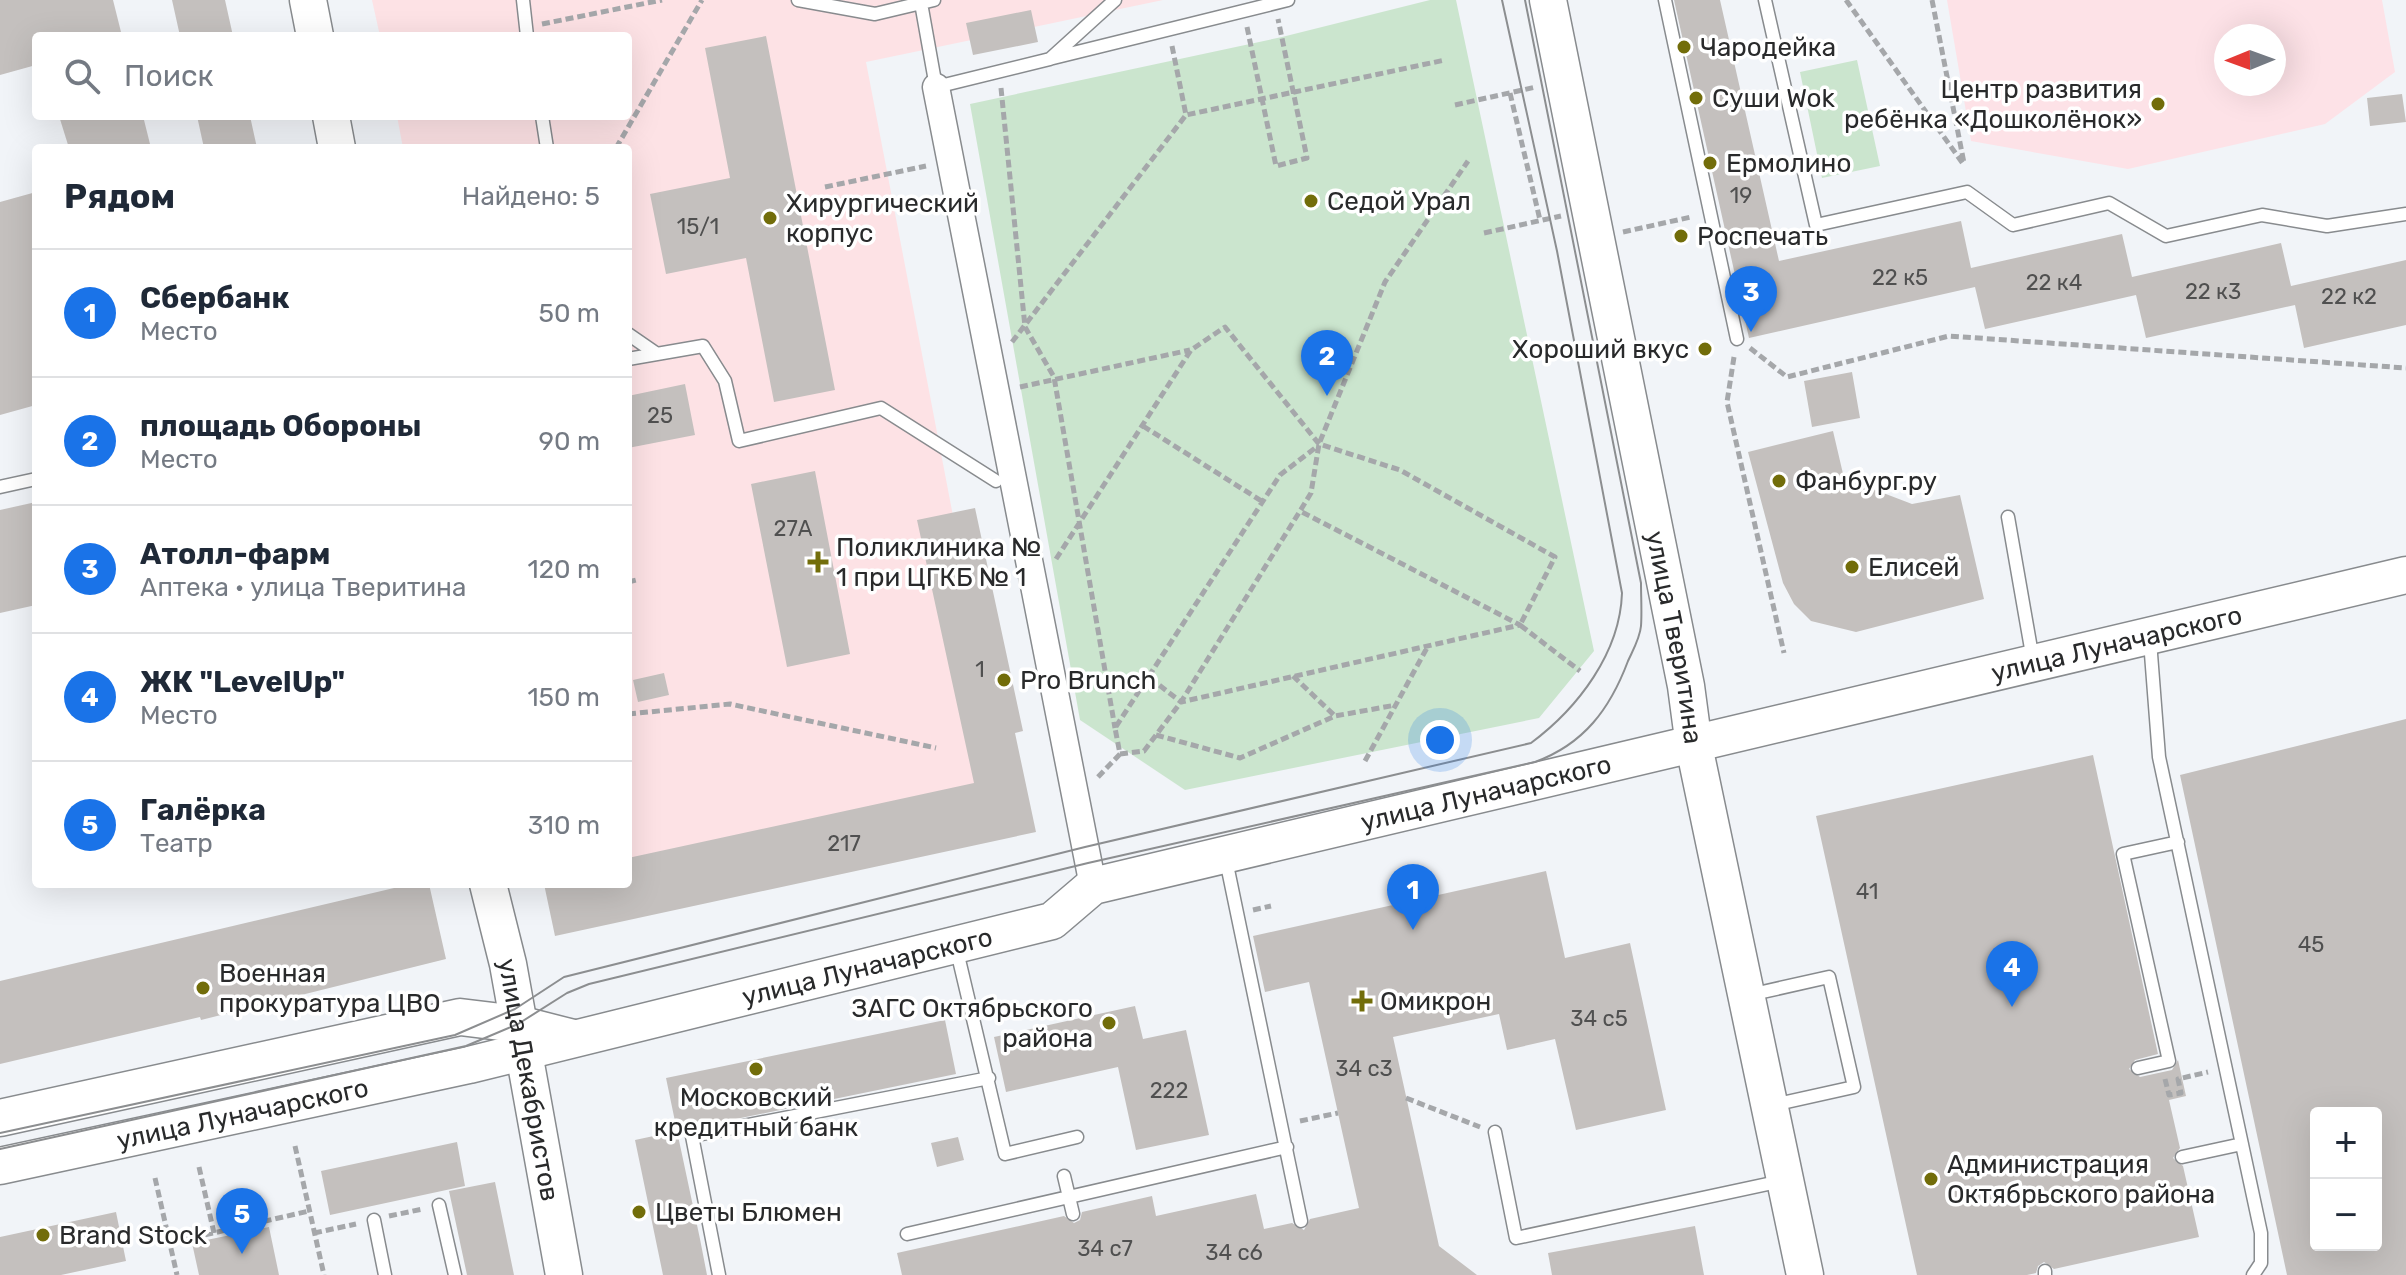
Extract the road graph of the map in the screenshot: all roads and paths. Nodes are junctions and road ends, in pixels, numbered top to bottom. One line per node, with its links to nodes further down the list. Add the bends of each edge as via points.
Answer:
1 (308, 0): 16 (street)
2 (523, 0): 17 (lane)
3 (662, 0): 17 (path)
4 (702, 0): 32 (path)
5 (798, 0): 12 (lane, via 875,14)
6 (1115, 0): 18 (lane)
7 (1548, 0): 81 (street, улица Тверитина)
8 (1665, 0): 38 (lane)
9 (1765, 0): 37 (lane, via 1816,225)
10 (1846, 0): 35 (path)
11 (1932, 0): 35 (path)
12 (928, 2): 22 (lane)
13 (1282, 2): 14 (lane); 23 (path)
14 (1244, 11): 15 (lane); 25 (path)
15 (1168, 29): 18 (lane); 27 (path)
16 (314, 32)
17 (526, 32)
18 (1050, 59): 20 (lane)
19 (1445, 60): 23 (path)
20 (1000, 71): 22 (lane); 44 (path)
21 (1541, 86): 24 (path)
22 (936, 87): 50 (street)
23 (1293, 93): 25 (path); 25 (path, via 1307,158 1276,166)
24 (1510, 93): 26 (path); 41 (path)
25 (1262, 99): 27 (path)
26 (1455, 105)
27 (1186, 115): 44 (path)
28 (332, 120): 30 (street)
29 (543, 120): 31 (lane)
30 (336, 144)
31 (546, 144)
32 (618, 144)
33 (1468, 161): 55 (path, via 1385,282)
34 (933, 164): 36 (path)
35 (1964, 165): 37 (path)
36 (825, 187)
37 (1967, 192): 40 (lane, via 2013,225 2109,203 2166,236 2262,215 2327,226)
38 (1710, 212): 43 (path); 46 (lane)
39 (1568, 214): 41 (path)
40 (2406, 214)
41 (1540, 220): 42 (path)
42 (1484, 233)
43 (1622, 233)
44 (1025, 327): 50 (path); 52 (path)
45 (632, 337): 48 (lane)
46 (1737, 339): 51 (path, via 1787,377 1949,336); 70 (path, via 1727,402)
47 (1191, 350): 52 (path); 54 (path); 55 (path, via 1225,327)
48 (657, 354): 49 (lane); 57 (lane, via 703,346 725,381 739,441 881,408)
49 (632, 358)
50 (993, 365): 53 (street)
51 (2406, 368)
52 (1054, 377): 53 (path); 62 (path)
53 (999, 393): 66 (street)
54 (1143, 426): 59 (path); 62 (path)
55 (1319, 444): 59 (path, via 1280,475); 60 (path, via 1311,493); 67 (path, via 1400,470 1555,557)
56 (32, 480): 58 (lane)
57 (996, 481)
58 (0, 487)
59 (1263, 502): 74 (path)
60 (1300, 511): 67 (path); 75 (path)
61 (2008, 517): 71 (lane)
62 (1081, 523): 66 (path); 79 (path)
63 (2406, 575): 68 (street, улица Луначарского)
64 (636, 580): 65 (path)
65 (632, 581)
66 (1035, 590): 88 (street)
67 (1520, 625): 69 (path); 72 (path)
68 (2149, 634): 71 (street, улица Луначарского); 86 (lane, via 2159,757)
69 (1429, 645): 73 (path); 76 (path)
70 (1784, 653)
71 (2034, 664): 81 (street, улица Луначарского)
72 (1580, 671)
73 (1293, 676): 75 (path); 78 (path)
74 (1150, 678): 75 (path); 79 (path)
75 (1181, 702): 80 (path)
76 (1396, 705): 78 (path); 84 (path)
77 (632, 714): 82 (path, via 730,704)
78 (1335, 716): 80 (path, via 1240,758)
79 (1115, 728): 83 (path)
80 (1156, 735): 83 (path, via 1144,751)
81 (1694, 746): 87 (street, улица Луначарского); 91 (street, улица Тверитина)
82 (936, 748)
83 (1120, 754): 85 (path)
84 (1365, 761)
85 (1093, 782)
86 (2178, 842): 93 (lane, via 2123,854 2169,1061); 104 (lane)
87 (1225, 853): 88 (street, улица Луначарского); 101 (lane)
88 (1093, 886): 90 (street, улица Луначарского, via 1052,921)
89 (489, 888): 92 (street, улица Декабристов)
90 (955, 944): 92 (street, улица Луначарского, via 578,1039); 94 (lane)
91 (1746, 996): 98 (street, улица Тверитина); 98 (lane, via 1829,977 1854,1087)
92 (520, 1038): 100 (street, улица Луначарского, via 460,1017); 108 (street, улица Луначарского); 126 (street, улица Декабристов)
93 (2138, 1068)
94 (989, 1078): 103 (lane, via 1005,1154); 127 (lane, via 692,1136)
95 (2165, 1078): 96 (path, via 2169,1095 2181,1093)
96 (2182, 1078)
97 (1406, 1098): 102 (path)
98 (1770, 1106): 112 (street, улица Тверитина)
99 (1338, 1113): 101 (path)
100 (0, 1118)
101 (1282, 1124): 106 (lane)
102 (1495, 1132): 112 (lane, via 1516,1238)
103 (1077, 1137)
104 (2242, 1144): 107 (lane); 129 (lane, via 2261,1233 2261,1263)
105 (295, 1146): 115 (path)
106 (1287, 1147): 113 (lane); 118 (lane)
107 (2182, 1157)
108 (0, 1166)
109 (199, 1167): 119 (path)
110 (1064, 1176): 113 (lane)
111 (155, 1178): 121 (path)
112 (1785, 1180): 128 (street, улица Тверитина)
113 (1069, 1197): 116 (lane); 120 (lane)
114 (439, 1205): 125 (lane)
115 (309, 1211): 119 (path); 123 (path)
116 (1073, 1214)
117 (374, 1220): 124 (lane)
118 (1301, 1221)
119 (214, 1233): 121 (path)
120 (907, 1234)
121 (170, 1243): 122 (path)
122 (177, 1275)
123 (324, 1275)
124 (385, 1275)
125 (455, 1275)
126 (564, 1275)
127 (719, 1275)
128 (1805, 1275)
129 (2253, 1275)

